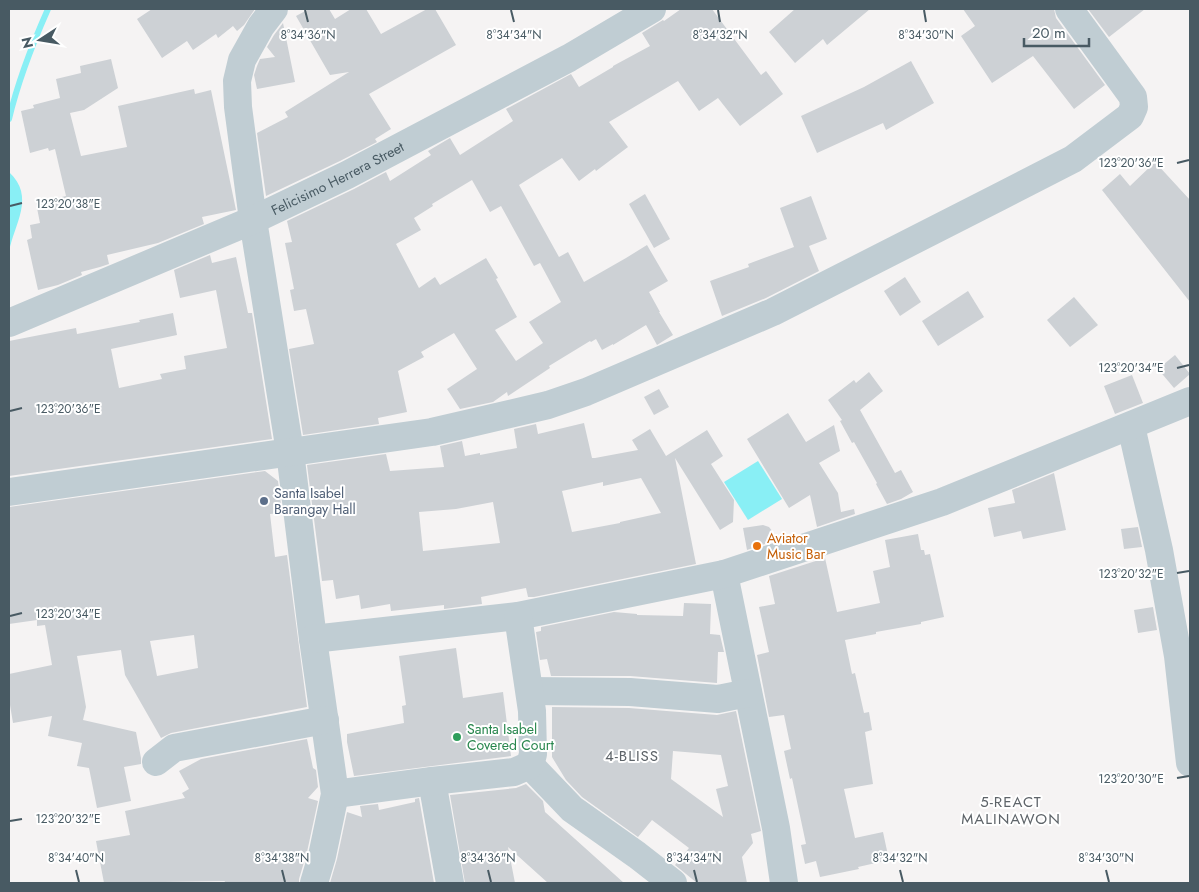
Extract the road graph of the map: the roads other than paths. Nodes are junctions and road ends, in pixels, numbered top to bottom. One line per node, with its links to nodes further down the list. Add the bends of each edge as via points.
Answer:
1 (274, 9): 4 (street, via 242,60 237,81)
2 (652, 9): 4 (street, Felicisimo Herrera Street, via 552,67 347,175)
3 (1070, 9): 8 (street, via 1127,88 1134,107 1130,116 1072,159 773,312 586,392 548,405 432,432)
4 (253, 220): 5 (street, Felicisimo Herrera Street); 8 (street)
5 (9, 323)
6 (1190, 401): 7 (street)
7 (1131, 426): 10 (street, via 942,502); 17 (street, via 1159,550 1178,656)
8 (290, 452): 9 (street); 12 (street)
9 (9, 492)
10 (724, 574): 11 (street); 14 (street)
11 (518, 616): 12 (street); 13 (street)
12 (313, 639): 15 (street)
13 (530, 691): 14 (street, via 630,692 718,699); 18 (street)
14 (748, 693): 24 (street)
15 (325, 720): 16 (street, via 174,748); 20 (street)
16 (156, 762)
17 (1190, 763)
18 (530, 765): 19 (street, via 514,772); 23 (street, via 572,810)
19 (432, 781): 20 (street); 22 (street)
20 (336, 794): 21 (street)
21 (314, 883)
22 (450, 883)
23 (673, 883)
24 (784, 883)

